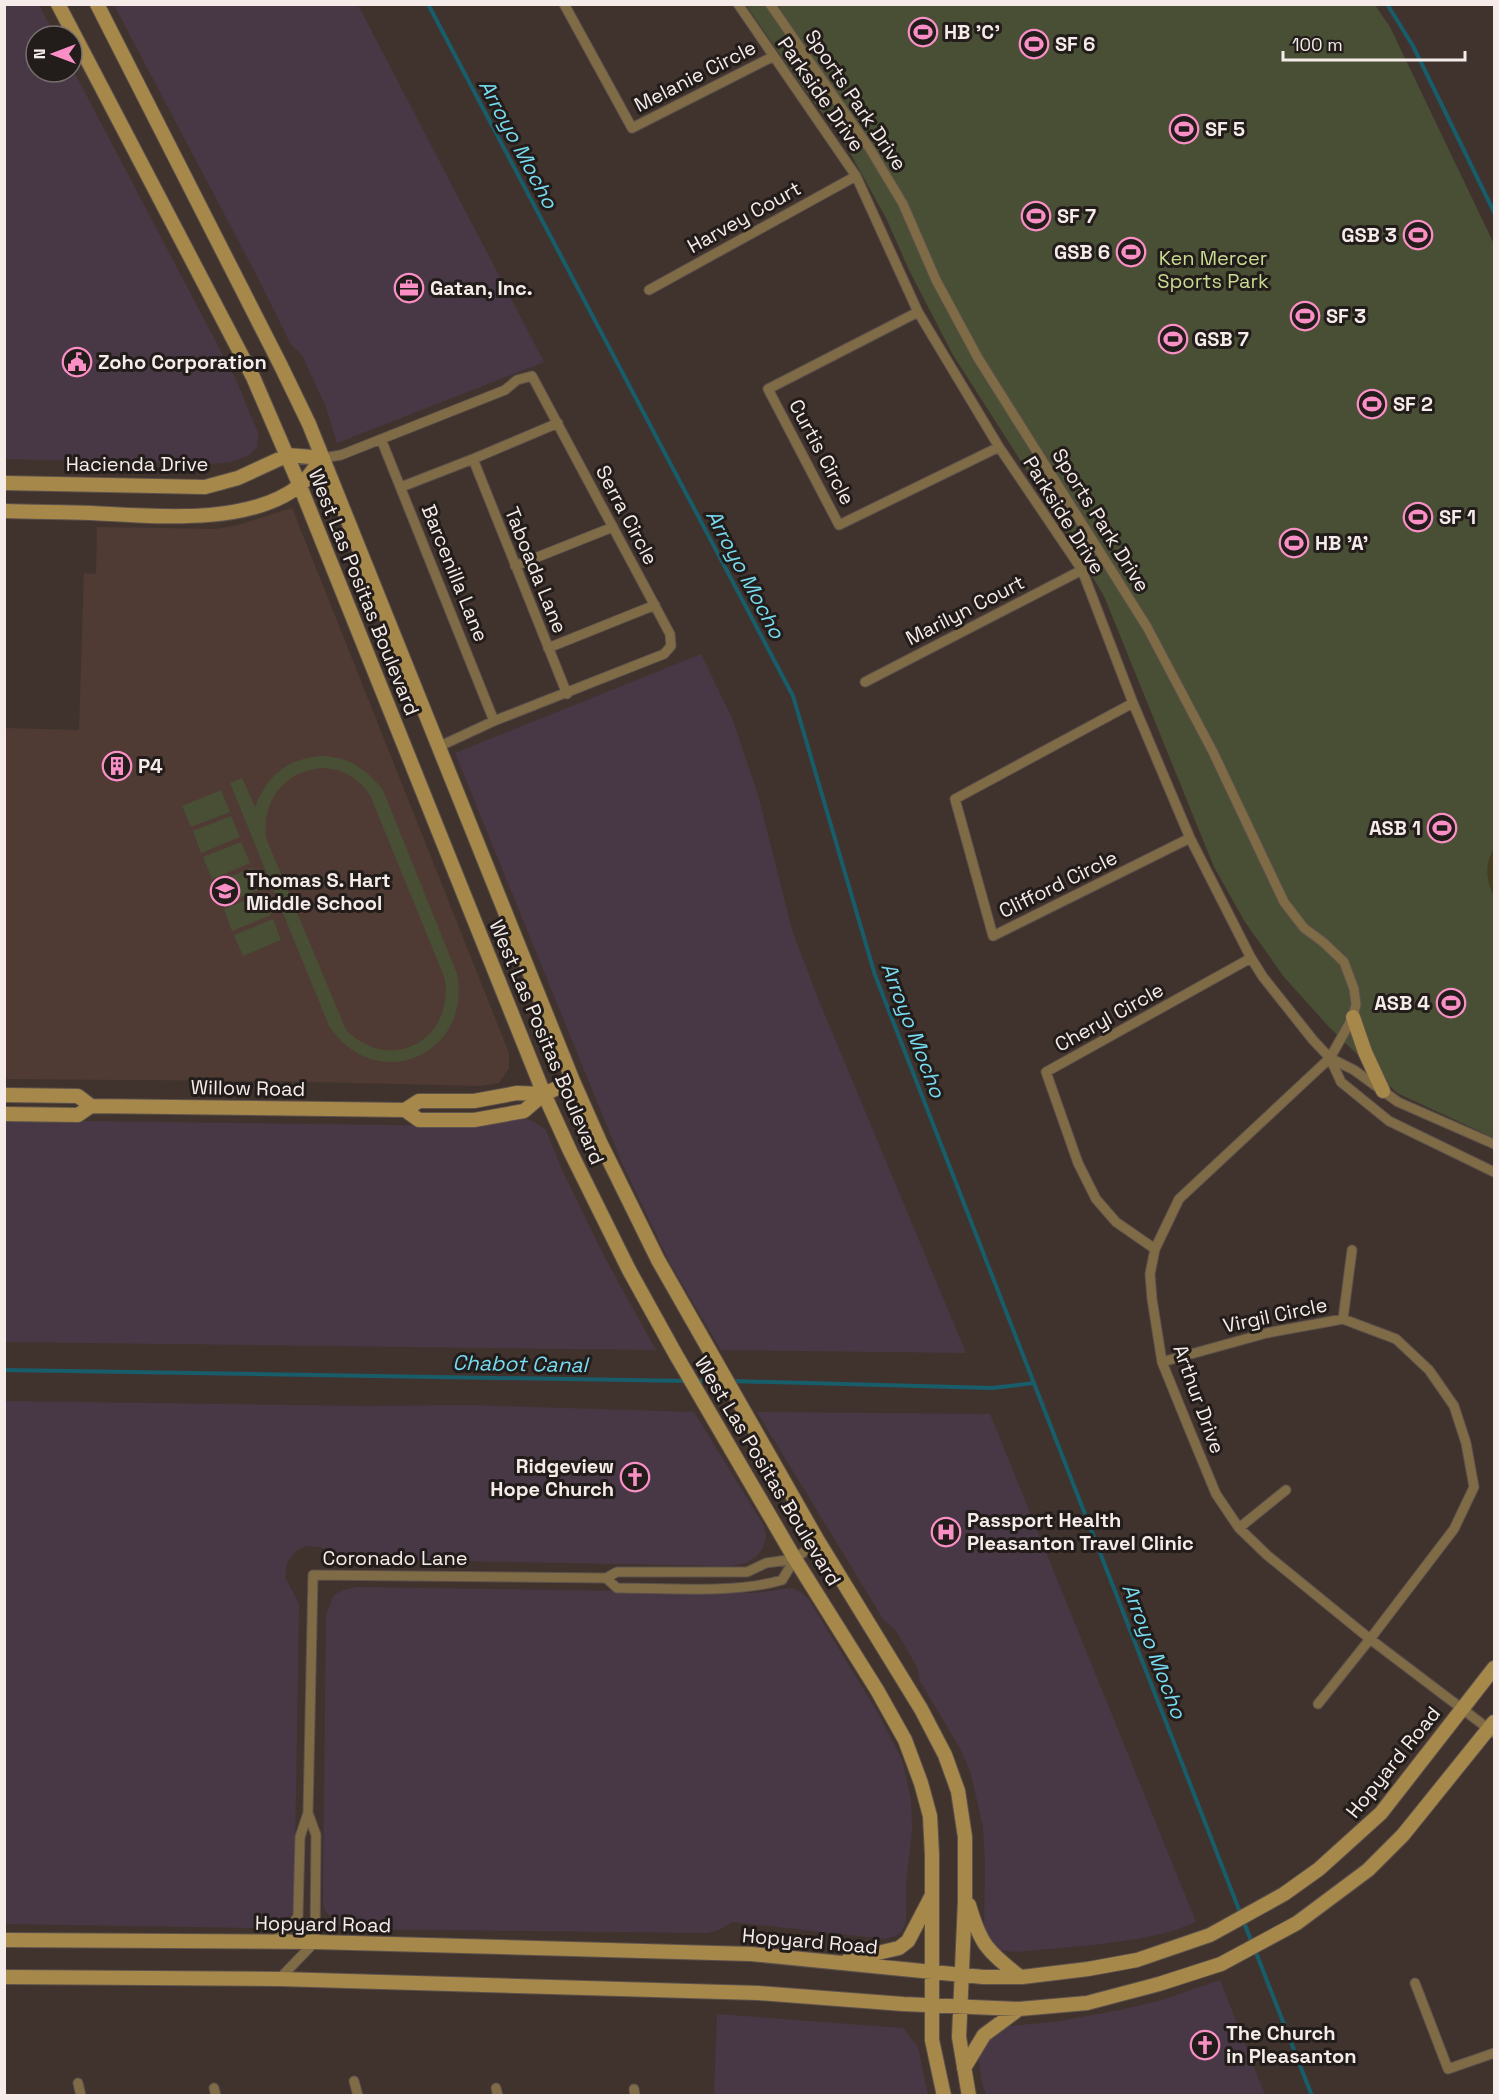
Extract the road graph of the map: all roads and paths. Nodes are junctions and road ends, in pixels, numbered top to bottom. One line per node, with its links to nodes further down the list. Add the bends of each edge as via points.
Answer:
1 (58, 4): 13 (main road, West Las Positas Boulevard, via 253,377)
2 (97, 4): 14 (main road, West Las Positas Boulevard, via 281,366)
3 (564, 4): 6 (street, Melanie Circle, via 632,128)
4 (738, 4): 6 (street, Parkside Drive)
5 (770, 4): 32 (street, Sports Park Drive, via 903,204 936,280 978,357 1147,627 1213,752 1284,902 1304,928 1344,962 1354,989)
6 (772, 57): 7 (street, Parkside Drive)
7 (856, 176): 8 (street, Harvey Court); 9 (street, Parkside Drive)
8 (650, 290)
9 (918, 312): 12 (street, Parkside Drive); 12 (street, Curtis Circle, via 768,389 839,525)
10 (558, 423): 11 (street, Serra Circle, via 532,376); 15 (street); 20 (street, Serra Circle)
11 (381, 439): 14 (street, Serra Circle); 18 (street, Barcenilla Lane)
12 (999, 447): 22 (street, Parkside Drive)
13 (288, 455): 14 (main road, Hacienda Drive); 16 (main road, Hacienda Drive, via 238,478 205,487); 17 (main road, West Las Positas Boulevard)
14 (323, 458): 17 (main road); 29 (main road, West Las Positas Boulevard)
15 (473, 459): 18 (street); 21 (street, Taboada Lane)
16 (4, 483)
17 (300, 486): 19 (main road, via 248,508 207,516); 36 (main road, West Las Positas Boulevard)
18 (401, 487): 28 (street, Barcenilla Lane)
19 (4, 511)
20 (613, 527): 21 (street); 23 (street, Serra Circle)
21 (515, 566): 24 (street, Taboada Lane)
22 (1082, 570): 25 (street, Marilyn Court); 27 (street, Parkside Drive)
23 (655, 605): 24 (street); 26 (street, Serra Circle, via 670,634 671,646 664,654)
24 (548, 648): 26 (street, Taboada Lane)
25 (865, 682)
26 (567, 694): 28 (street, Serra Circle)
27 (1133, 703): 30 (street, Parkside Drive); 30 (street, Clifford Circle, via 955,799 993,936)
28 (494, 721): 29 (street, Serra Circle)
29 (438, 747): 34 (main road, West Las Positas Boulevard)
30 (1190, 838): 31 (street, Parkside Drive)
31 (1251, 958): 33 (street, Parkside Drive); 43 (street, Cheryl Circle, via 1047,1072 1078,1163 1096,1199 1116,1222)
32 (1353, 1017): 33 (street, Sports Park Drive); 35 (main road)
33 (1330, 1058): 35 (street, Parkside Drive); 42 (street, Parkside Drive, via 1341,1082 1389,1121); 43 (street, Arthur Drive, via 1179,1199)
34 (573, 1081): 36 (main road, Willow Road); 49 (main road, West Las Positas Boulevard, via 658,1260)
35 (1383, 1091): 41 (street, Parkside Drive, via 1398,1102)
36 (544, 1094): 39 (main road, Willow Road, via 517,1093 474,1101 419,1101); 39 (main road, Willow Road, via 524,1112 474,1120 419,1120); 50 (main road, West Las Positas Boulevard, via 629,1270)
37 (4, 1095): 38 (main road, Willow Road, via 78,1096)
38 (91, 1106): 39 (main road, Willow Road); 40 (main road, Willow Road, via 78,1115)
39 (405, 1110)
40 (4, 1114)
41 (1494, 1144)
42 (1494, 1172)
43 (1155, 1249): 46 (street, Arthur Drive, via 1150,1274)
44 (1352, 1250): 45 (street)
45 (1342, 1319): 46 (street, Virgil Circle, via 1267,1333); 52 (street, Virgil Circle, via 1396,1339 1429,1370 1454,1406 1474,1487 1454,1529)
46 (1162, 1362): 48 (street, Arthur Drive, via 1216,1494)
47 (1286, 1490): 48 (street)
48 (1239, 1528): 52 (street, Arthur Drive)
49 (818, 1541): 50 (street, Coronado Lane); 58 (main road, West Las Positas Boulevard, via 945,1755 958,1791 965,1838)
50 (795, 1559): 51 (street, Coronado Lane, via 766,1563 747,1572 617,1572); 51 (street, Coronado Lane, via 782,1580 748,1587 617,1588); 59 (main road, West Las Positas Boulevard, via 905,1740 930,1816)
51 (606, 1578): 57 (street, Coronado Lane, via 313,1575)
52 (1370, 1639): 54 (street, Virgil Circle); 55 (street, Arthur Drive)
53 (1494, 1668): 55 (main road, Hopyard Road)
54 (1318, 1704)
55 (1462, 1708): 56 (street, Arthur Drive); 67 (main road, Hopyard Road, via 1381,1813 1319,1869 1284,1894 1210,1935 1137,1960)
56 (1493, 1731): 72 (main road, via 1368,1870 1298,1923 1221,1964 1160,1984 1087,2003)
57 (308, 1813): 61 (street, Coronado Lane, via 300,1837 298,1916 290,1928); 62 (street, Coronado Lane, via 316,1835)
58 (965, 1892): 65 (main road, West Las Positas Boulevard); 67 (main road, via 983,1944)
59 (932, 1896): 63 (main road, via 908,1941 899,1948); 64 (main road, West Las Positas Boulevard)
60 (4, 1940): 61 (main road, Hopyard Road)
61 (271, 1942): 62 (main road, Hopyard Road)
62 (315, 1942): 63 (main road, Hopyard Road, via 751,1954); 68 (street)
63 (835, 1963): 64 (main road, Hopyard Road)
64 (931, 1972): 65 (main road, Hopyard Road); 70 (main road, West Las Positas Boulevard)
65 (962, 1975): 67 (main road, Hopyard Road); 71 (main road, West Las Positas Boulevard)
66 (4, 1977): 68 (main road)
67 (1020, 1977)
68 (279, 1979): 70 (main road, via 758,1993)
69 (1415, 1983): 73 (street, via 1448,2069)
70 (931, 2005): 71 (main road); 79 (main road, West Las Positas Boulevard, via 932,2040)
71 (960, 2006): 72 (main road); 74 (main road, West Las Positas Boulevard)
72 (1019, 2009): 74 (main road, via 984,2035)
73 (1494, 2053)
74 (964, 2068): 80 (main road, West Las Positas Boulevard)
75 (354, 2081): 78 (street)
76 (78, 2083): 77 (street)
77 (81, 2096)
78 (358, 2096)
79 (944, 2096)
80 (969, 2096)

